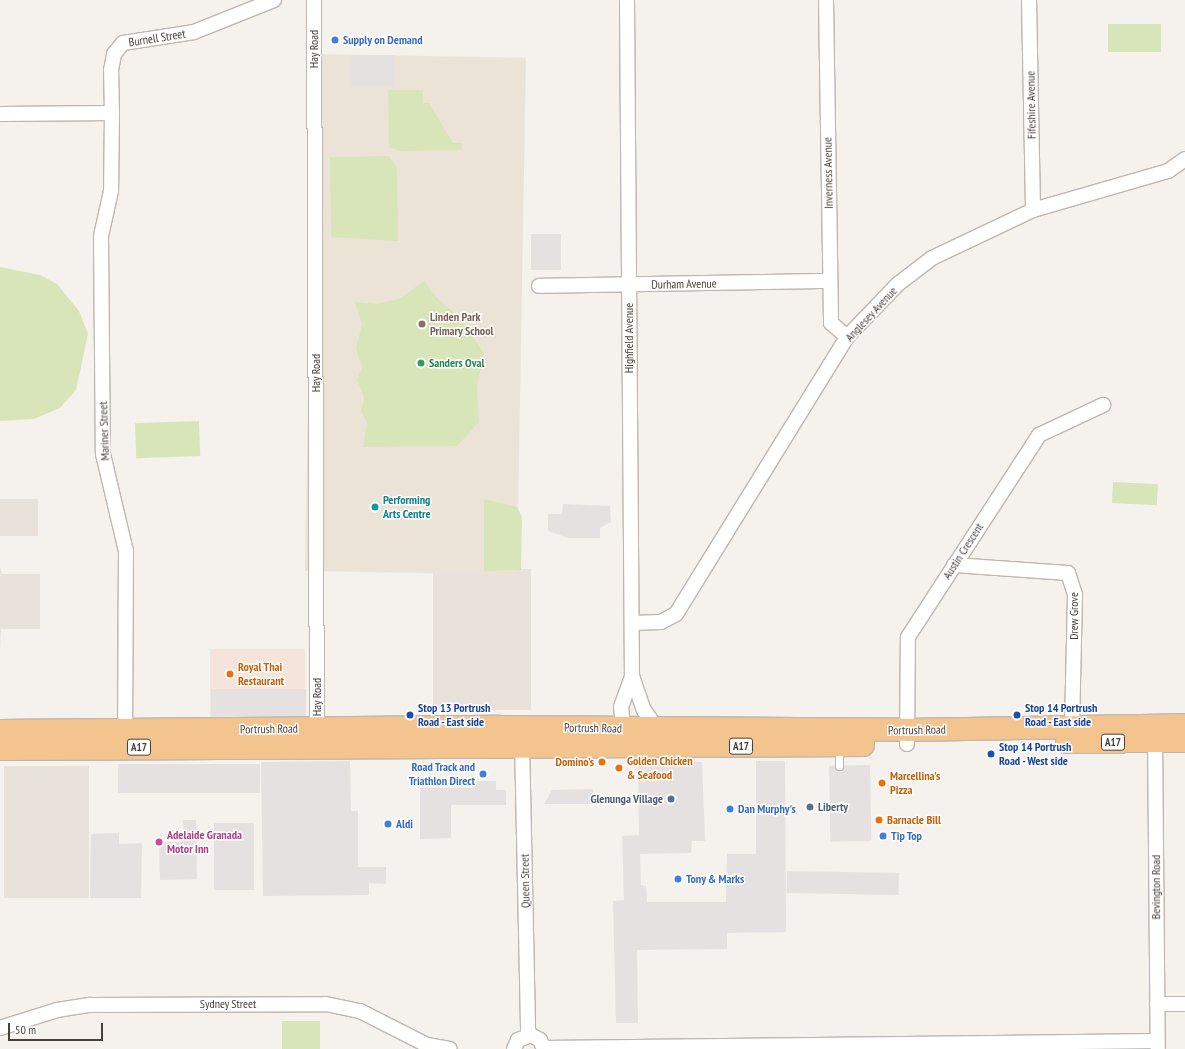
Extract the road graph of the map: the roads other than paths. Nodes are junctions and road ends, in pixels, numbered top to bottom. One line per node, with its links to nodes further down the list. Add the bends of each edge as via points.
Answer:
1 (274, 0): 6 (street, Burnell Street, via 194,32 123,43 114,54 111,70)
2 (314, 0): 24 (street, Hay Road)
3 (627, 0): 12 (street, Highfield Avenue)
4 (826, 0): 10 (street, Inverness Avenue)
5 (1029, 0): 9 (street, Fifeshire Avenue)
6 (112, 113): 7 (street); 27 (street, Mariner Street, via 112,191 101,236 103,454 126,551)
7 (0, 114)
8 (1185, 159): 9 (street, Anglesey Avenue, via 1168,171)
9 (1033, 210): 13 (street, Anglesey Avenue, via 932,258 898,284)
10 (829, 281): 12 (street, Durham Avenue); 13 (street, Inverness Avenue, via 830,323)
11 (539, 286): 12 (street, Durham Avenue)
12 (629, 286): 16 (street, Highfield Avenue)
13 (847, 337): 16 (street, Anglesey Avenue, via 676,614 661,622)
14 (1103, 406): 15 (street, Austin Crescent, via 1039,435)
15 (954, 565): 19 (street, Drew Grove, via 1068,573 1074,595); 25 (street, Austin Crescent, via 908,637)
16 (632, 623): 17 (street, Highfield Avenue)
17 (632, 676): 26 (street, Highfield Avenue, via 621,707); 29 (street, Highfield Avenue)
18 (1185, 725): 22 (highway, Portrush Road / A17)
19 (1072, 728): 22 (highway, Portrush Road / A17); 25 (highway, Portrush Road / A17)
20 (769, 730): 25 (highway, Portrush Road / A17); 29 (highway, Portrush Road / A17); 31 (lane, via 828,736)
21 (0, 731): 27 (highway, Portrush Road / A17)
22 (1155, 733): 25 (highway, Portrush Road / A17); 28 (highway, Portrush Road / A17); 32 (street, Bevington Road)
23 (522, 736): 24 (highway, Portrush Road / A17); 26 (highway, Portrush Road / A17); 35 (street, Queen Street)
24 (317, 737): 27 (highway, Portrush Road / A17)
25 (907, 737): 31 (highway, Portrush Road / A17)
26 (627, 738): 29 (highway, Portrush Road / A17)
27 (125, 739): 30 (highway, Portrush Road / A17)
28 (1185, 741)
29 (660, 745): 31 (highway, Portrush Road / A17, via 685,752)
30 (0, 749)
31 (839, 756)
32 (1157, 1004): 33 (street); 36 (street, Bevington Road)
33 (1185, 1004)
34 (0, 1028): 37 (street, Sydney Street, via 56,1010 90,1005 326,1004 360,1011)
35 (528, 1035): 40 (street, via 518,1040); 41 (street, via 540,1040)
36 (1157, 1045): 38 (street)
37 (426, 1047): 39 (street, Sydney Street)
38 (704, 1048): 41 (street)
39 (450, 1049)
40 (514, 1049)
41 (544, 1049)

